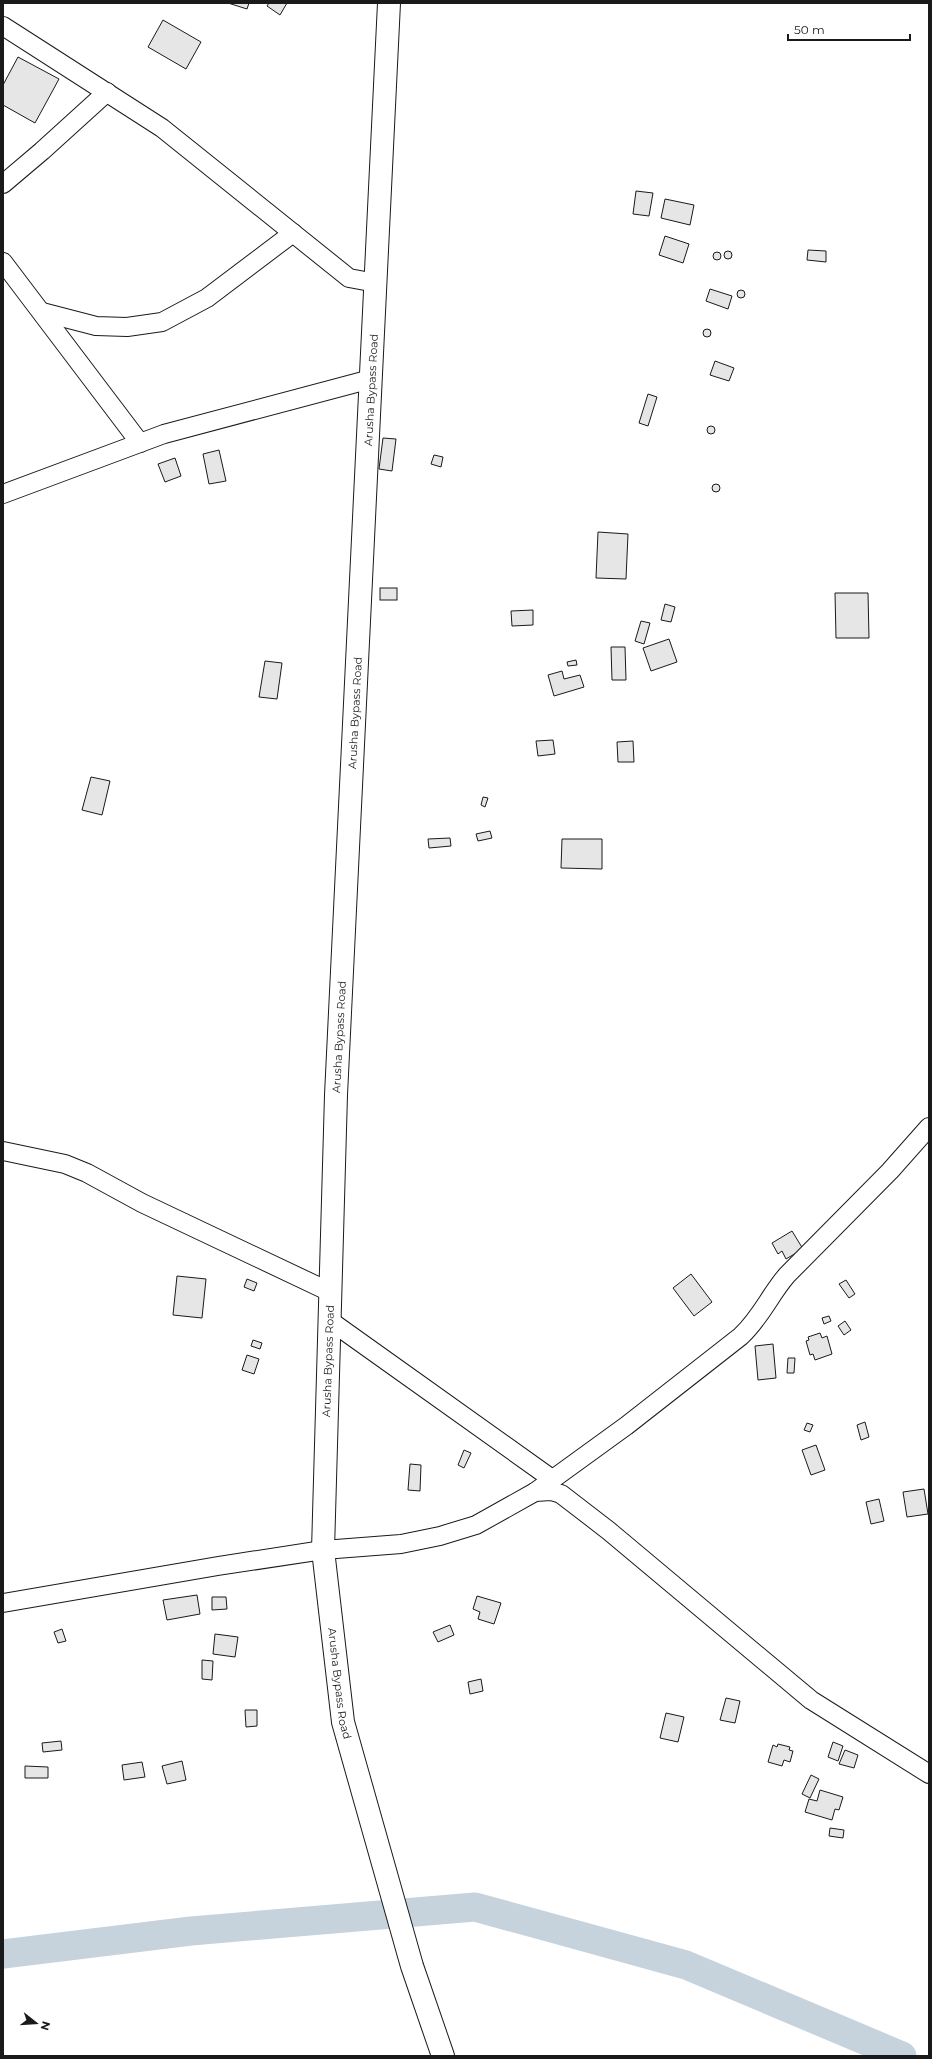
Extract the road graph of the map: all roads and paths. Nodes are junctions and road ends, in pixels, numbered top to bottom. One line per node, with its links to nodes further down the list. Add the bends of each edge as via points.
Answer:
1 (388, 3): 7 (main road, Arusha Bypass Road)
2 (3, 26): 3 (street)
3 (107, 92): 4 (street); 5 (street, via 162,128)
4 (3, 184)
5 (293, 233): 7 (street, via 349,278); 8 (street, via 207,298 162,322 127,327 96,326)
6 (3, 262): 8 (street)
7 (376, 283): 9 (main road, Arusha Bypass Road)
8 (42, 312): 10 (street)
9 (371, 379): 10 (street, via 164,434); 14 (main road, Arusha Bypass Road, via 336,1095)
10 (140, 443): 11 (street)
11 (3, 494)
12 (929, 1126): 16 (street, via 890,1171 787,1274 755,1323 643,1413)
13 (3, 1151): 14 (street, via 65,1164 87,1173 142,1203)
14 (330, 1292): 15 (main road, Arusha Bypass Road)
15 (329, 1320): 16 (street); 18 (main road, Arusha Bypass Road)
16 (552, 1479): 17 (street)
17 (535, 1492): 18 (street, via 476,1525 440,1536 401,1544); 20 (street, via 561,1494 811,1700)
18 (323, 1550): 19 (street); 21 (main road, Arusha Bypass Road, via 343,1722 412,1966)
19 (3, 1603)
20 (929, 1774)
21 (443, 2056)

